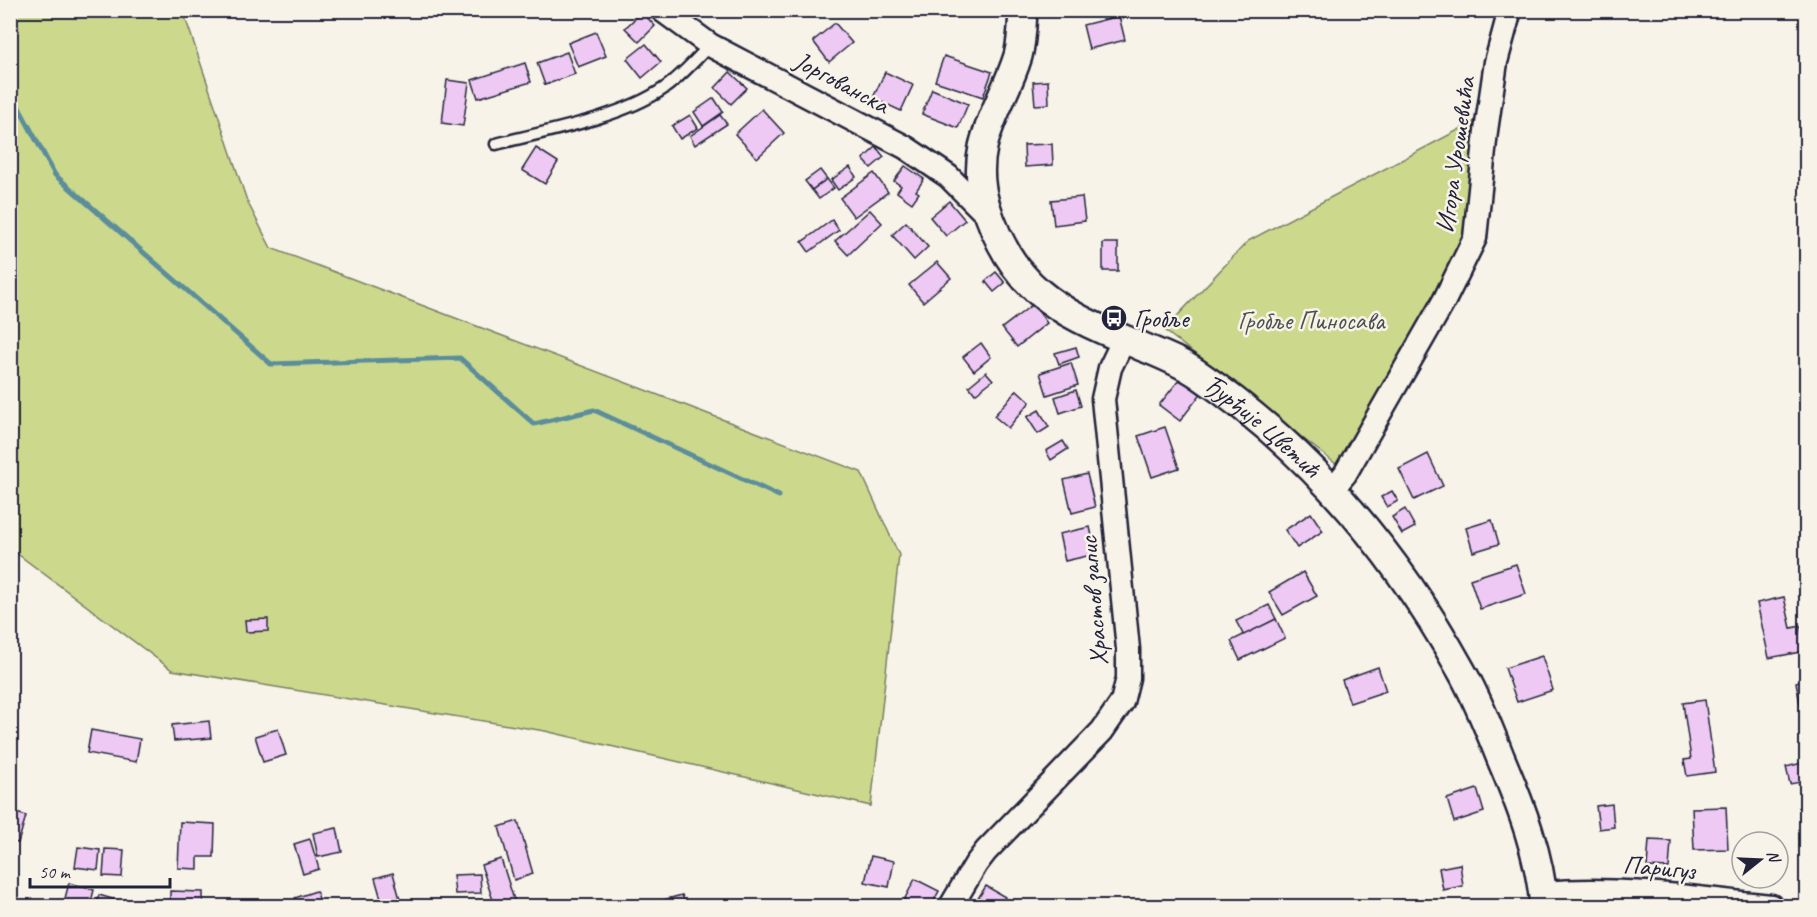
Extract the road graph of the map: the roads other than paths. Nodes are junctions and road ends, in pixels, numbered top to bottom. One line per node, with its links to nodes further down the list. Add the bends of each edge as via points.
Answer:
1 (662, 10): 4 (street, Јоргованска)
2 (1023, 10): 6 (street, Ђурђије Цветић, via 1018,56 982,148 980,169)
3 (1510, 10): 8 (street, Игора Урошевића, via 1496,62 1475,238 1418,347)
4 (710, 45): 5 (lane, via 664,88 636,104); 6 (street, Јоргованска, via 905,147 948,176)
5 (496, 144)
6 (989, 214): 7 (street, Ђурђије Цветић, via 1010,257 1046,299 1070,315)
7 (1124, 339): 8 (street, Ђурђије Цветић, via 1197,374 1273,432); 10 (street, Храстов запис, via 1110,368 1103,399 1128,649 1128,678 1122,702 1102,731 986,850)
8 (1333, 489): 9 (street, Ђурђије Цветић, via 1389,559 1462,672 1517,796)
9 (1543, 900): 11 (street, Паригуз, via 1569,890 1645,892)
10 (951, 906)
11 (1771, 906)

